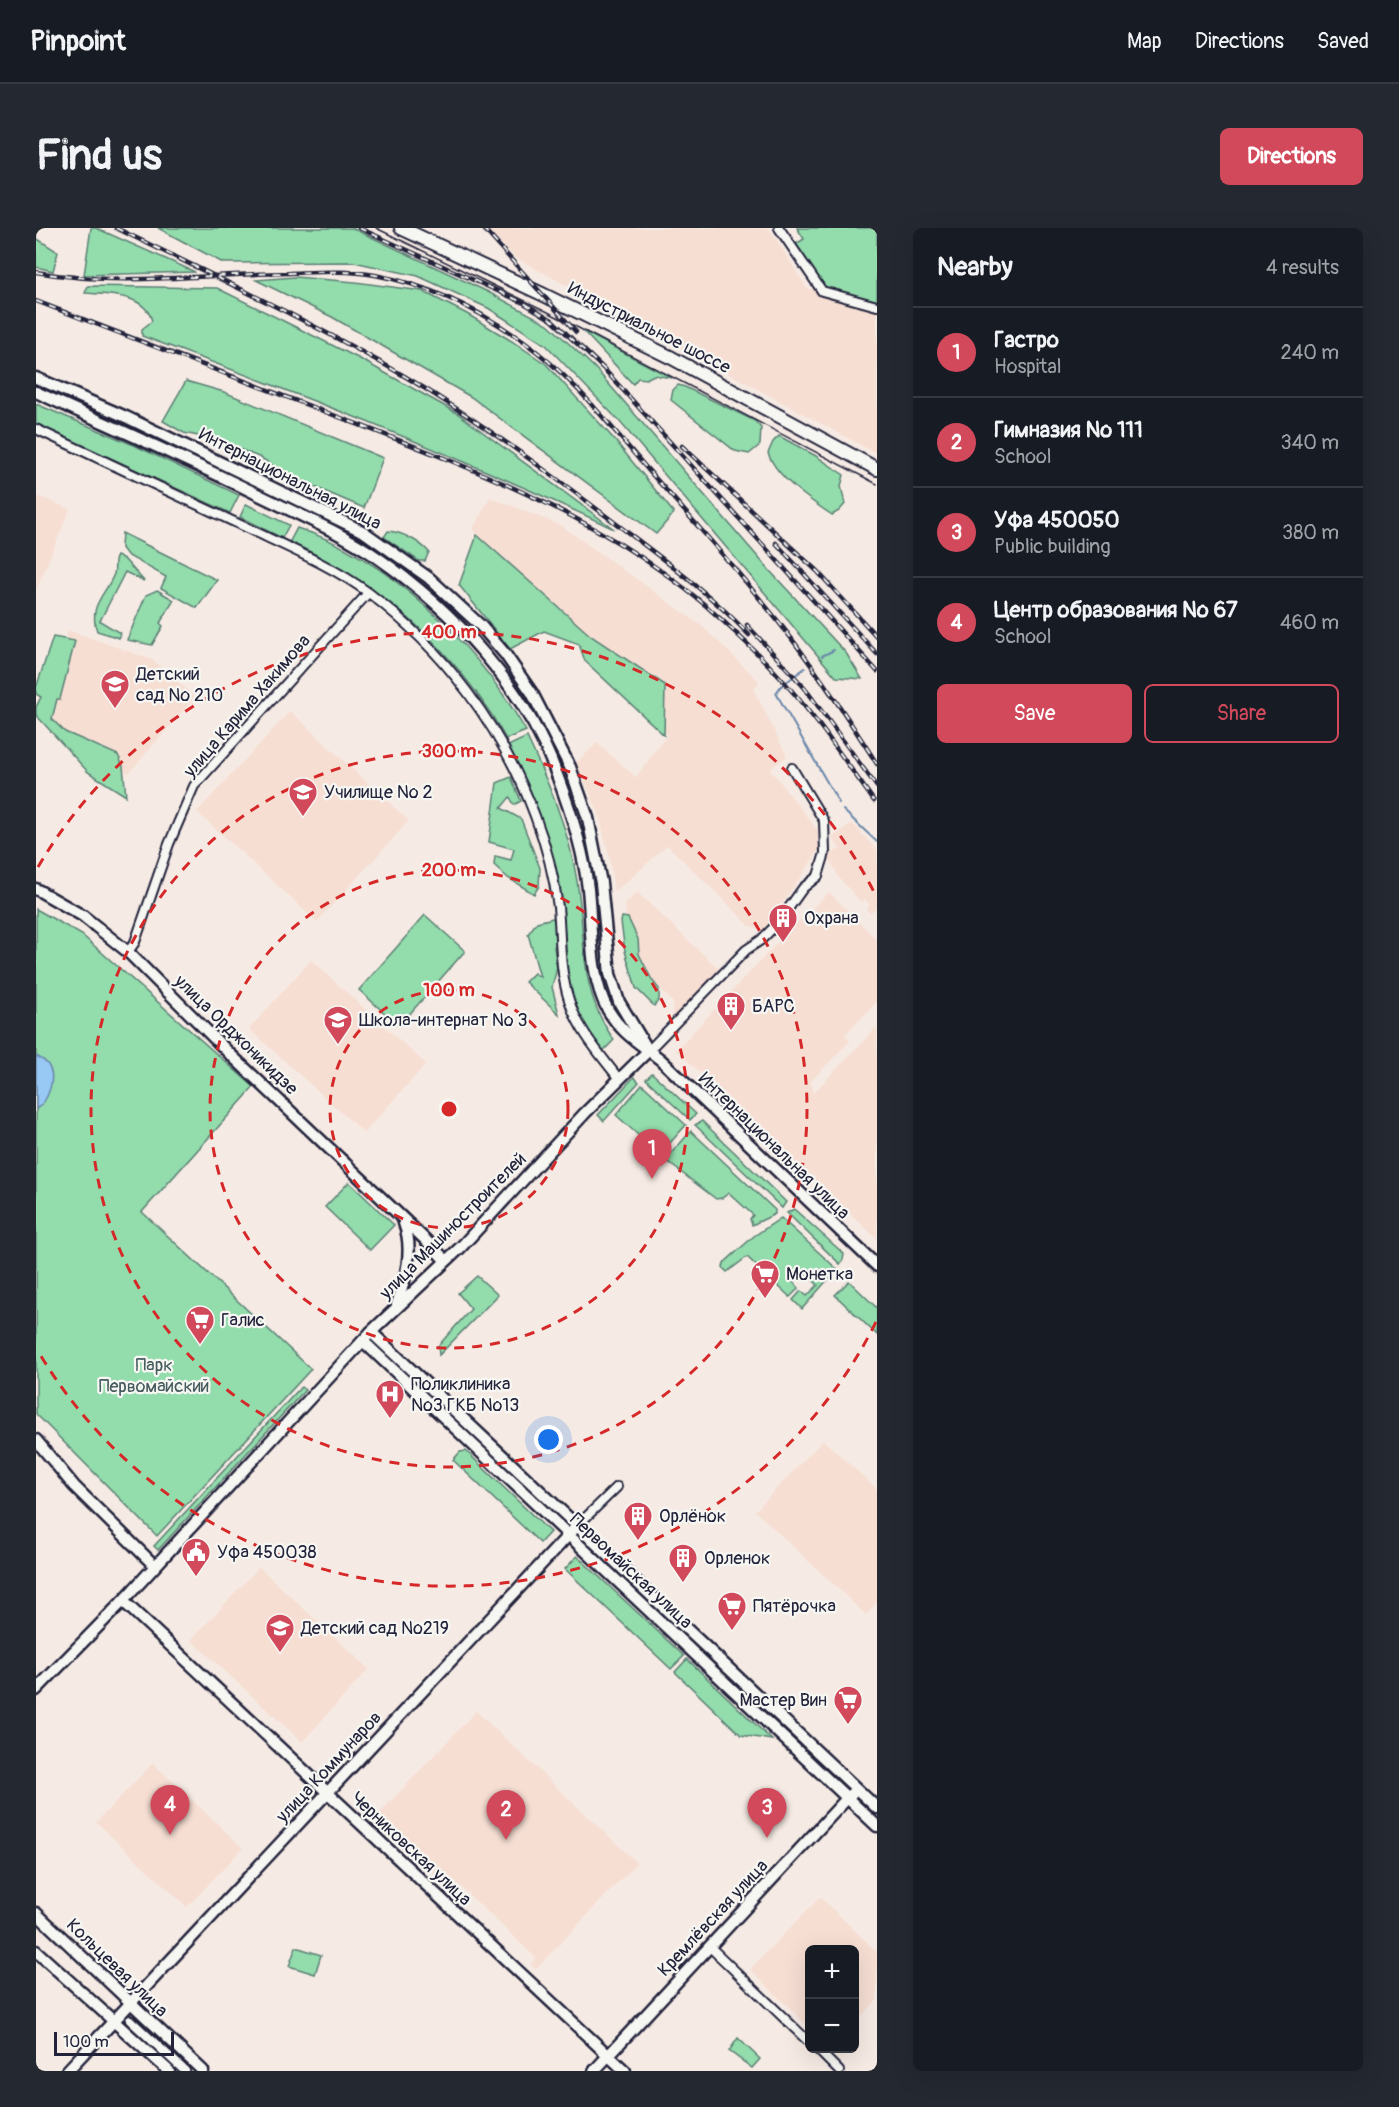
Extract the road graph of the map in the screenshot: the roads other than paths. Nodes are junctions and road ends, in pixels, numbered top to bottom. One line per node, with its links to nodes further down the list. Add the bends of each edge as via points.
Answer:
1 (401, 228): 7 (main road, Индустриальное шоссе, via 672,358)
2 (779, 228): 3 (street, via 822,291)
3 (877, 306)
4 (36, 378): 12 (main road, Интернациональная улица, via 146,426 364,532 420,572 481,626 532,693 570,767 588,819 601,883 610,974 619,1002)
5 (36, 392): 12 (main road, Интернациональная улица, via 203,467 376,556 465,630 517,698 556,773 588,886 597,978 607,1008 624,1033)
6 (36, 429): 8 (street, via 283,544)
7 (877, 469)
8 (368, 592): 11 (street, улица Карима Хакимова, via 194,786); 13 (street, via 447,666 506,750 551,865 562,975 569,1002 583,1030)
9 (792, 768): 12 (street, улица Машиностроителей, via 824,821 825,853 818,876 803,888 778,923 746,950)
10 (36, 889): 11 (main road, улица Орджоникидзе, via 83,916)
11 (128, 952): 14 (main road, улица Орджоникидзе)
12 (649, 1050): 13 (main road, улица Машиностроителей); 16 (main road, Интернациональная улица)
13 (619, 1079): 15 (main road, улица Машиностроителей)
14 (403, 1220): 15 (main road, улица Орджоникидзе); 17 (main road, via 409,1261)
15 (445, 1260): 17 (main road, улица Машиностроителей)
16 (877, 1266)
17 (396, 1307): 18 (main road, улица Машиностроителей)
18 (371, 1332): 19 (main road, улица Машиностроителей); 22 (main road, Первомайская улица)
19 (363, 1341): 23 (main road, Первомайская улица); 24 (main road, улица Машиностроителей)
20 (36, 1440): 24 (main road, via 74,1485)
21 (617, 1487): 22 (street, улица Коммунаров)
22 (577, 1526): 23 (main road, улица Коммунаров); 27 (main road, Первомайская улица)
23 (569, 1535): 28 (main road, улица Коммунаров); 29 (main road, Первомайская улица)
24 (154, 1565): 25 (main road, улица Машиностроителей)
25 (123, 1600): 26 (main road, улица Машиностроителей); 28 (main road, Черниковская улица)
26 (36, 1690)
27 (856, 1788): 29 (main road, Кремлёвская улица); 30 (main road, Первомайская улица)
28 (327, 1793): 35 (main road, улица Коммунаров); 40 (main road, Черниковская улица)
29 (847, 1798): 31 (main road, Первомайская улица); 33 (main road, Кремлёвская улица)
30 (877, 1808)
31 (877, 1826)
32 (36, 1913): 35 (main road, Кольцевая улица)
33 (709, 1946): 38 (street); 40 (main road, Кремлёвская улица)
34 (36, 1951): 36 (main road)
35 (130, 2003): 36 (main road, улица Коммунаров); 44 (main road, Кольцевая улица)
36 (114, 2020): 41 (main road, улица Коммунаров); 42 (main road)
37 (130, 2020): 43 (street)
38 (805, 2038)
39 (820, 2053): 47 (street)
40 (609, 2055): 45 (main road, Кремлёвская улица); 46 (main road, Черниковская улица)
41 (67, 2071)
42 (169, 2071)
43 (185, 2071)
44 (203, 2071)
45 (594, 2071)
46 (625, 2071)
47 (839, 2071)

